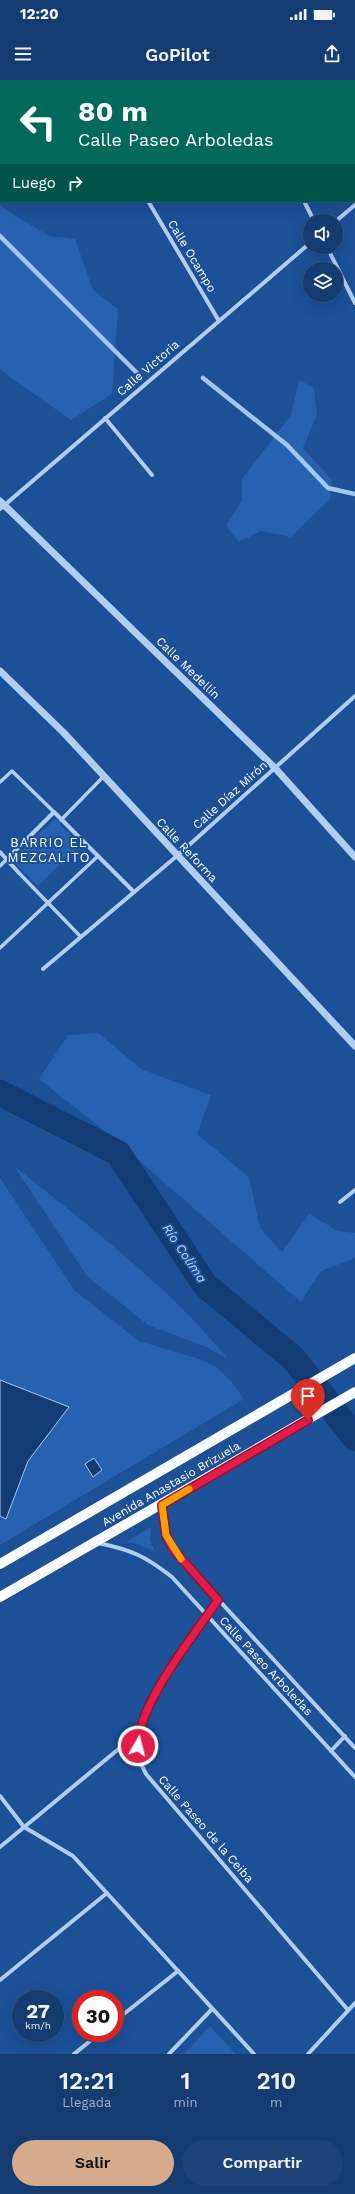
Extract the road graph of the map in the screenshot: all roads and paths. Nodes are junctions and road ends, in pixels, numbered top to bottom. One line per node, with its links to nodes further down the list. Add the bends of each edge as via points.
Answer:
1 (149, 202): 9 (street, Calle Ocampo)
2 (304, 202): 4 (street)
3 (355, 205): 5 (street)
4 (310, 214)
5 (343, 215)
6 (303, 249): 9 (street, Calle Victoria)
7 (330, 254): 8 (street)
8 (355, 303)
9 (219, 321): 10 (street, Calle Victoria)
10 (105, 418): 11 (street); 12 (street, Calle Victoria)
11 (152, 475)
12 (1, 505): 15 (street, Calle Medellín)
13 (0, 671): 16 (street, Calle Reforma)
14 (355, 696): 15 (street, Calle Díaz Mirón)
15 (276, 768): 21 (street, Calle Díaz Mirón); 23 (street, Calle Medellín)
16 (104, 776): 19 (street); 21 (street, Calle Reforma)
17 (0, 782): 18 (street, via 12,771)
18 (54, 812): 19 (street); 24 (street)
19 (61, 820): 22 (street)
20 (0, 852): 24 (street)
21 (178, 855): 27 (street, Calle Díaz Mirón); 32 (street, Calle Reforma)
22 (98, 856): 27 (street); 28 (street)
23 (355, 857)
24 (7, 859): 25 (street); 26 (street)
25 (0, 866)
26 (19, 873): 28 (street)
27 (134, 892): 29 (street, Calle Díaz Mirón)
28 (48, 903): 29 (street); 30 (street)
29 (81, 937): 31 (street, Calle Díaz Mirón)
30 (0, 948)
31 (43, 969)
32 (355, 1046)
33 (355, 1190): 34 (street)
34 (340, 1202)
35 (355, 1358): 39 (main road, Avenida Anastasio Brizuela)
36 (355, 1392): 37 (main road, Avenida Anastasio Brizuela)
37 (162, 1505): 38 (main road, Avenida Anastasio Brizuela); 41 (street, Calle Paseo Arboledas, via 166,1535 173,1549)
38 (96, 1542): 40 (main road, Avenida Anastasio Brizuela); 42 (street, Calle Paseo Arboledas, via 148,1558 172,1577)
39 (0, 1564)
40 (0, 1597)
41 (218, 1600): 42 (street, Calle Paseo de la Ceiba); 44 (street, Calle Paseo Arboledas)
42 (207, 1616): 43 (street, Calle Paseo de la Ceiba, via 154,1696); 46 (street, Calle Paseo Arboledas)
43 (138, 1733): 49 (street); 56 (street, Calle Paseo de la Ceiba, via 138,1758 146,1774)
44 (345, 1736): 45 (street, Calle Paseo Arboledas); 46 (street)
45 (355, 1748)
46 (331, 1751): 47 (street, Calle Paseo Arboledas)
47 (355, 1777)
48 (0, 1796): 49 (street)
49 (24, 1827): 50 (street); 51 (street, via 73,1856)
50 (0, 1847)
51 (107, 1893): 52 (street); 53 (street)
52 (178, 1971): 55 (street); 57 (street)
53 (0, 1980)
54 (355, 2003): 56 (street)
55 (212, 2008): 60 (street); 61 (street)
56 (348, 2010): 62 (street)
57 (124, 2014)
58 (89, 2042): 59 (street)
59 (74, 2054)
60 (169, 2054)
61 (254, 2054)
62 (308, 2054)

